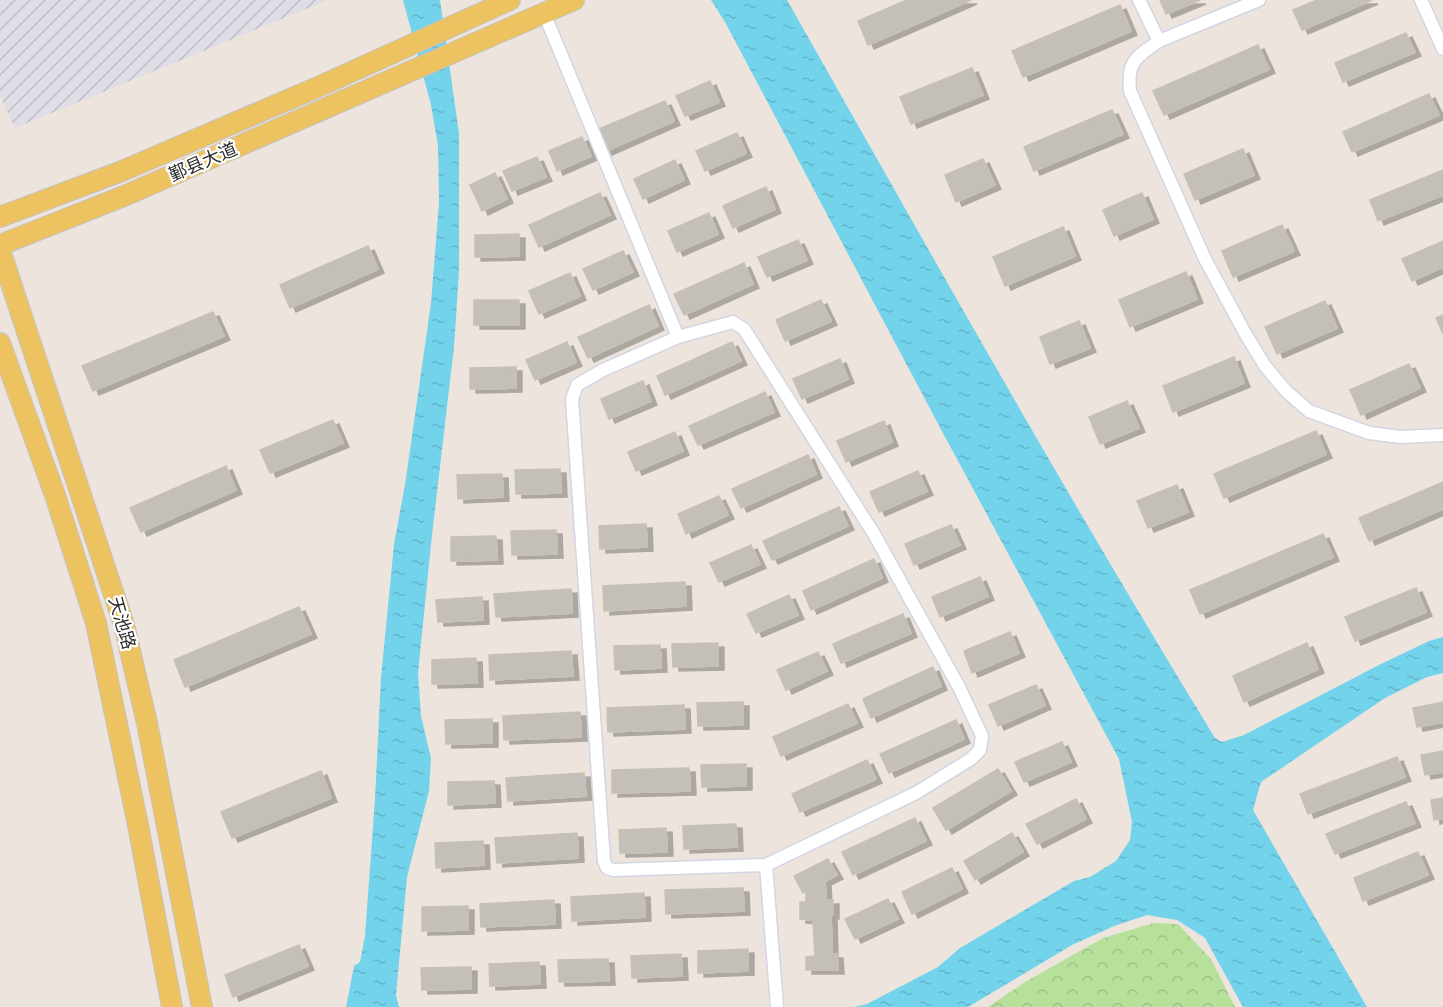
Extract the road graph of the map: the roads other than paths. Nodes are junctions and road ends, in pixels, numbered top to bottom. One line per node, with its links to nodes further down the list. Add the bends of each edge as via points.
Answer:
1 (510, 0): 9 (main road, 鄞县大道, via 122,171)
2 (574, 0): 6 (main road)
3 (1139, 0): 7 (street)
4 (1259, 0): 7 (street)
5 (1421, 0): 8 (street)
6 (544, 13): 10 (main road, 鄞县大道, via 124,196); 12 (street)
7 (1159, 41): 14 (street, via 1138,56 1129,70 1131,91 1205,259 1265,366 1310,411 1338,422 1369,433 1401,437)
8 (1443, 49)
9 (0, 217)
10 (0, 245)
11 (0, 250): 18 (main road, 天池路, via 124,625)
12 (678, 337): 15 (street, via 577,385 572,399 604,861 613,870); 15 (street, via 733,322 744,329 874,534 982,736 980,750 971,759 916,793)
13 (0, 343): 17 (main road, 天池路, via 96,623)
14 (1443, 435)
15 (766, 865): 16 (street)
16 (776, 1002)
17 (172, 1007)
18 (202, 1007)

